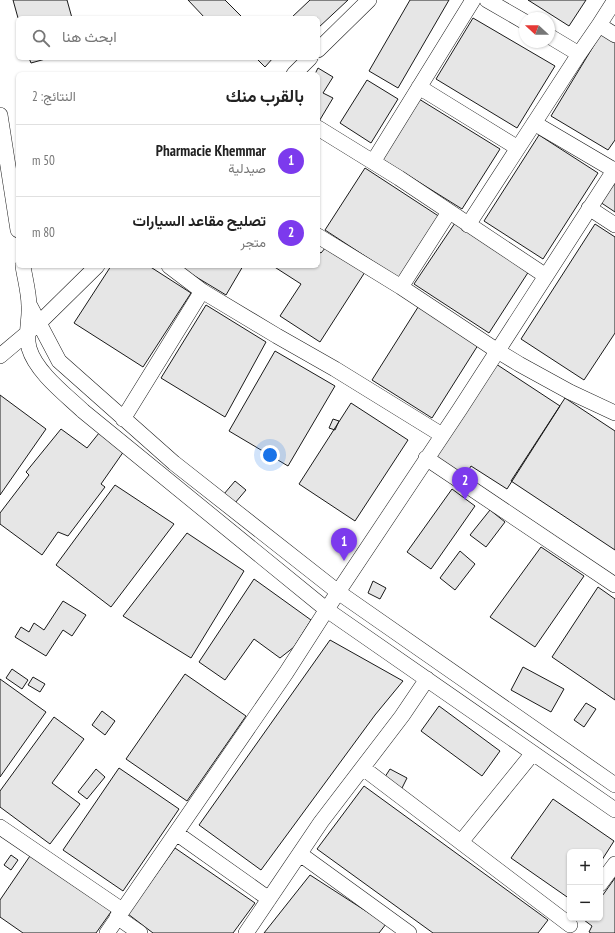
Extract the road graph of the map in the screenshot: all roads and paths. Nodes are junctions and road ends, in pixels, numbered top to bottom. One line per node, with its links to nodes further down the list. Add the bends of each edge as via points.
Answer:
1 (369, 0): 9 (street)
2 (474, 0): 13 (street)
3 (487, 0): 5 (street)
4 (615, 0): 6 (street)
5 (519, 19)
6 (599, 25): 7 (street); 10 (street)
7 (615, 36)
8 (555, 40): 10 (street)
9 (320, 48)
10 (579, 54): 14 (street)
11 (308, 60): 12 (street)
12 (296, 72)
13 (419, 87): 17 (street); 18 (street)
14 (534, 123): 17 (street); 19 (street)
15 (1, 124): 22 (street)
16 (320, 129): 18 (street)
17 (518, 148): 23 (street)
18 (373, 162): 21 (street)
19 (614, 169): 20 (street)
20 (589, 208): 24 (street); 29 (street)
21 (449, 212): 23 (street); 30 (street)
22 (16, 218)
23 (468, 225): 29 (street)
24 (615, 225)
25 (320, 237): 30 (street)
26 (23, 268): 32 (street)
27 (95, 268): 33 (street)
28 (172, 268): 31 (street)
29 (546, 276): 35 (street)
30 (401, 287): 35 (street)
31 (202, 291): 38 (street); 39 (street)
32 (29, 306): 33 (street); 34 (street)
33 (38, 324): 34 (street); 38 (street, via 59,361)
34 (26, 334): 36 (street); 43 (street, via 38,366 83,411)
35 (496, 350): 37 (street, via 570,392); 39 (street)
36 (0, 356)
37 (615, 413)
38 (123, 419): 42 (street, via 174,463)
39 (442, 435): 40 (street)
40 (426, 458): 41 (street); 42 (street)
41 (615, 585)
42 (338, 592): 43 (street); 47 (street)
43 (327, 610): 44 (street); 50 (street)
44 (427, 679): 45 (street); 46 (street)
45 (533, 753): 48 (street); 51 (street)
46 (363, 768): 51 (street); 52 (street)
47 (615, 785)
48 (615, 810)
49 (0, 827): 56 (street)
50 (176, 833): 55 (street); 56 (street)
51 (461, 842): 57 (street)
52 (300, 854): 55 (street); 58 (street)
53 (615, 864): 54 (street)
54 (603, 880)
55 (269, 899): 61 (street)
56 (119, 914): 59 (street); 60 (street)
57 (569, 925)
58 (401, 931)
59 (107, 933)
60 (140, 933)
61 (246, 933)

